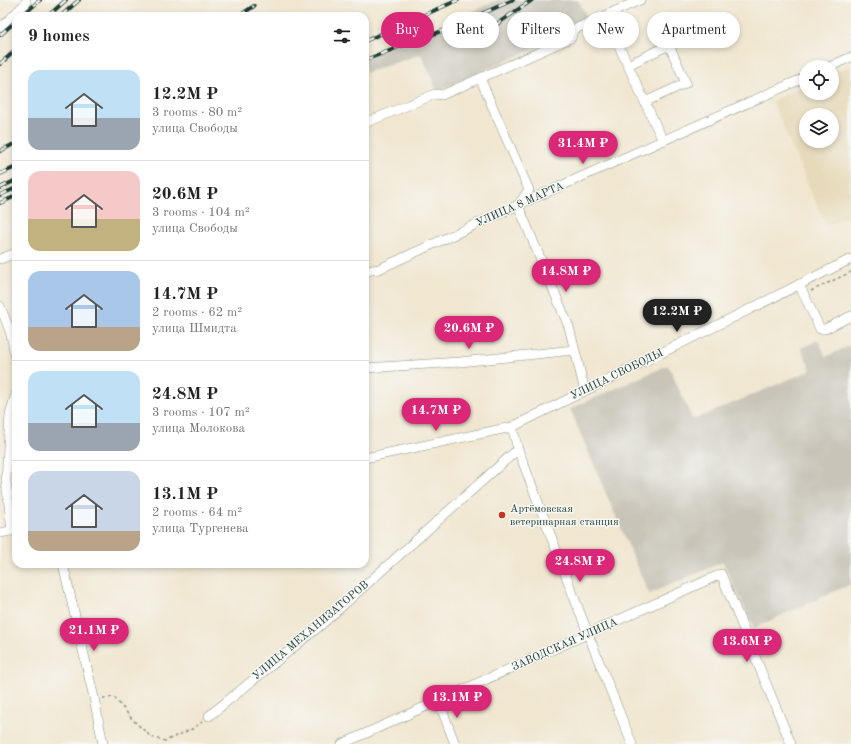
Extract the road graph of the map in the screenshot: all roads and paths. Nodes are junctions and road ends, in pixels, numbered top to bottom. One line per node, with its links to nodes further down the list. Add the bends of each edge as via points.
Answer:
1 (26, 0): 3 (street)
2 (640, 0): 4 (street)
3 (17, 12)
4 (614, 12)
5 (12, 17): 7 (street)
6 (583, 26): 12 (street, via 573,30 571,38)
7 (0, 29)
8 (620, 48): 11 (street)
9 (851, 57): 10 (street)
10 (839, 62)
11 (628, 65): 14 (street); 14 (street, via 669,45 686,83)
12 (480, 78): 15 (street, via 442,95 435,94); 17 (street, via 529,190)
13 (799, 80): 16 (street, УЛИЦА 8 МАРТА)
14 (645, 102): 16 (street)
15 (369, 121)
16 (663, 141): 17 (street, УЛИЦА 8 МАРТА)
17 (518, 205): 21 (street, УЛИЦА 8 МАРТА, via 379,269); 28 (street, via 569,327)
18 (12, 254): 19 (street)
19 (0, 259)
20 (851, 259): 23 (street, УЛИЦА СВОБОДЫ)
21 (369, 270)
22 (851, 272): 24 (path)
23 (799, 284): 24 (street); 30 (street, УЛИЦА СВОБОДЫ)
24 (804, 295): 26 (street, via 820,329)
25 (0, 306): 27 (street)
26 (851, 316)
27 (12, 340)
28 (574, 350): 29 (street, via 460,362); 30 (street)
29 (369, 368)
30 (585, 391): 32 (street, УЛИЦА СВОБОДЫ)
31 (12, 407): 35 (street, via 6,481)
32 (512, 427): 33 (street); 34 (street, УЛИЦА СВОБОДЫ)
33 (518, 449): 39 (street); 42 (street, УЛИЦА МЕХАНИЗАТОРОВ, via 322,624)
34 (369, 457)
35 (12, 518)
36 (12, 530): 37 (street)
37 (0, 533)
38 (64, 568): 40 (street)
39 (588, 634): 41 (street, ЗАВОДСКАЯ УЛИЦА); 48 (street); 49 (street, ЗАВОДСКАЯ УЛИЦА, via 721,574)
40 (94, 698): 43 (path, via 114,696 132,719 151,737); 44 (street)
41 (438, 702): 46 (street, ЗАВОДСКАЯ УЛИЦА); 47 (street)
42 (210, 716): 43 (path, via 192,729)
43 (165, 741): 45 (path)
44 (103, 744)
45 (162, 744)
46 (342, 744)
47 (455, 744)
48 (632, 744)
49 (791, 744)

